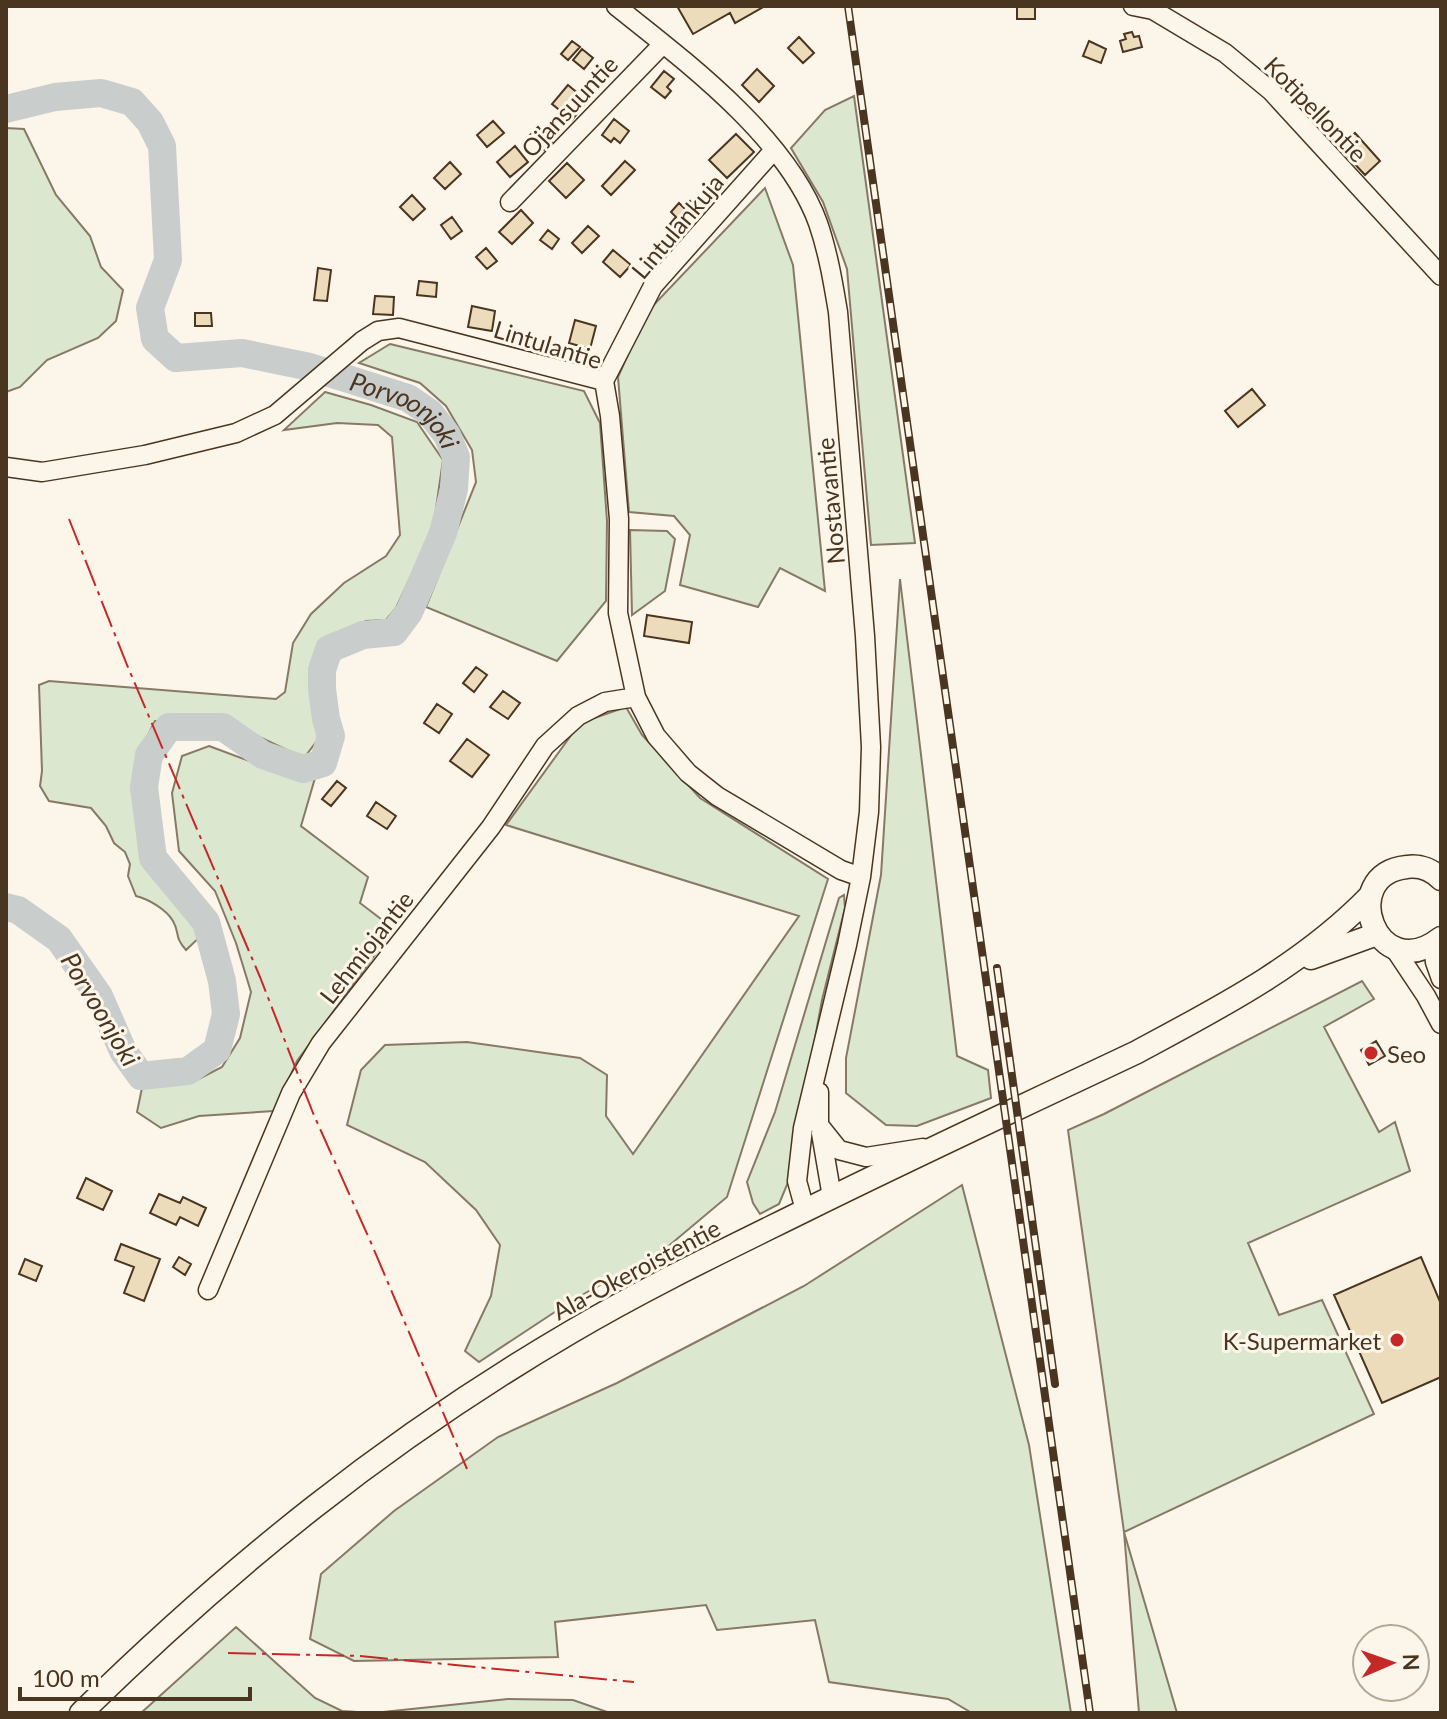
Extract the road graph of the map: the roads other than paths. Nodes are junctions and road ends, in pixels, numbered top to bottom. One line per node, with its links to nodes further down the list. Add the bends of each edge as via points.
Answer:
1 (616, 6): 3 (street, Nostavantie)
2 (1133, 6): 6 (street, Kotipellontie, via 1153,10 1225,53 1271,91)
3 (663, 44): 4 (street, Nostavantie, via 737,109); 5 (street, Ojansuuntie)
4 (774, 150): 7 (street, Lintulankuja, via 653,286); 11 (street, Nostavantie, via 817,220 838,312 871,747)
5 (510, 202)
6 (1441, 276)
7 (604, 381): 8 (street, Lintulantie, via 399,328 378,331 275,415 236,433 42,472); 9 (street, Lintulantie, via 619,519 618,613)
8 (6, 467)
9 (636, 697): 11 (street, Lintulantie, via 656,736 688,773 717,796); 23 (street, Lehmiojantie, via 605,702 578,716 545,746 491,827 321,1043 291,1093)
10 (1436, 868): 12 (main road, Ala-Okeroistentie, via 1400,867 1376,884)
11 (861, 877): 18 (street, Nostavantie)
12 (1370, 896): 13 (main road, via 1369,916); 15 (main road, Ala-Okeroistentie)
13 (1385, 941): 14 (main road, Ala-Okeroistentie, via 1418,950); 15 (main road, Ala-Okeroistentie); 17 (street)
14 (1437, 941): 16 (street, via 1435,962)
15 (1280, 971): 20 (main road, Ala-Okeroistentie, via 1135,1053)
16 (1441, 979)
17 (1441, 1024)
18 (818, 1073): 19 (street, Nostavantie); 22 (street, Nostavantie, via 803,1128 797,1181)
19 (819, 1125): 20 (street, via 839,1150 866,1157); 21 (street, Nostavantie)
20 (946, 1142): 21 (main road, Ala-Okeroistentie)
21 (832, 1197): 22 (main road, Ala-Okeroistentie)
22 (805, 1210): 24 (main road, Ala-Okeroistentie, via 574,1330 410,1435 217,1584)
23 (208, 1290)
24 (81, 1713)

